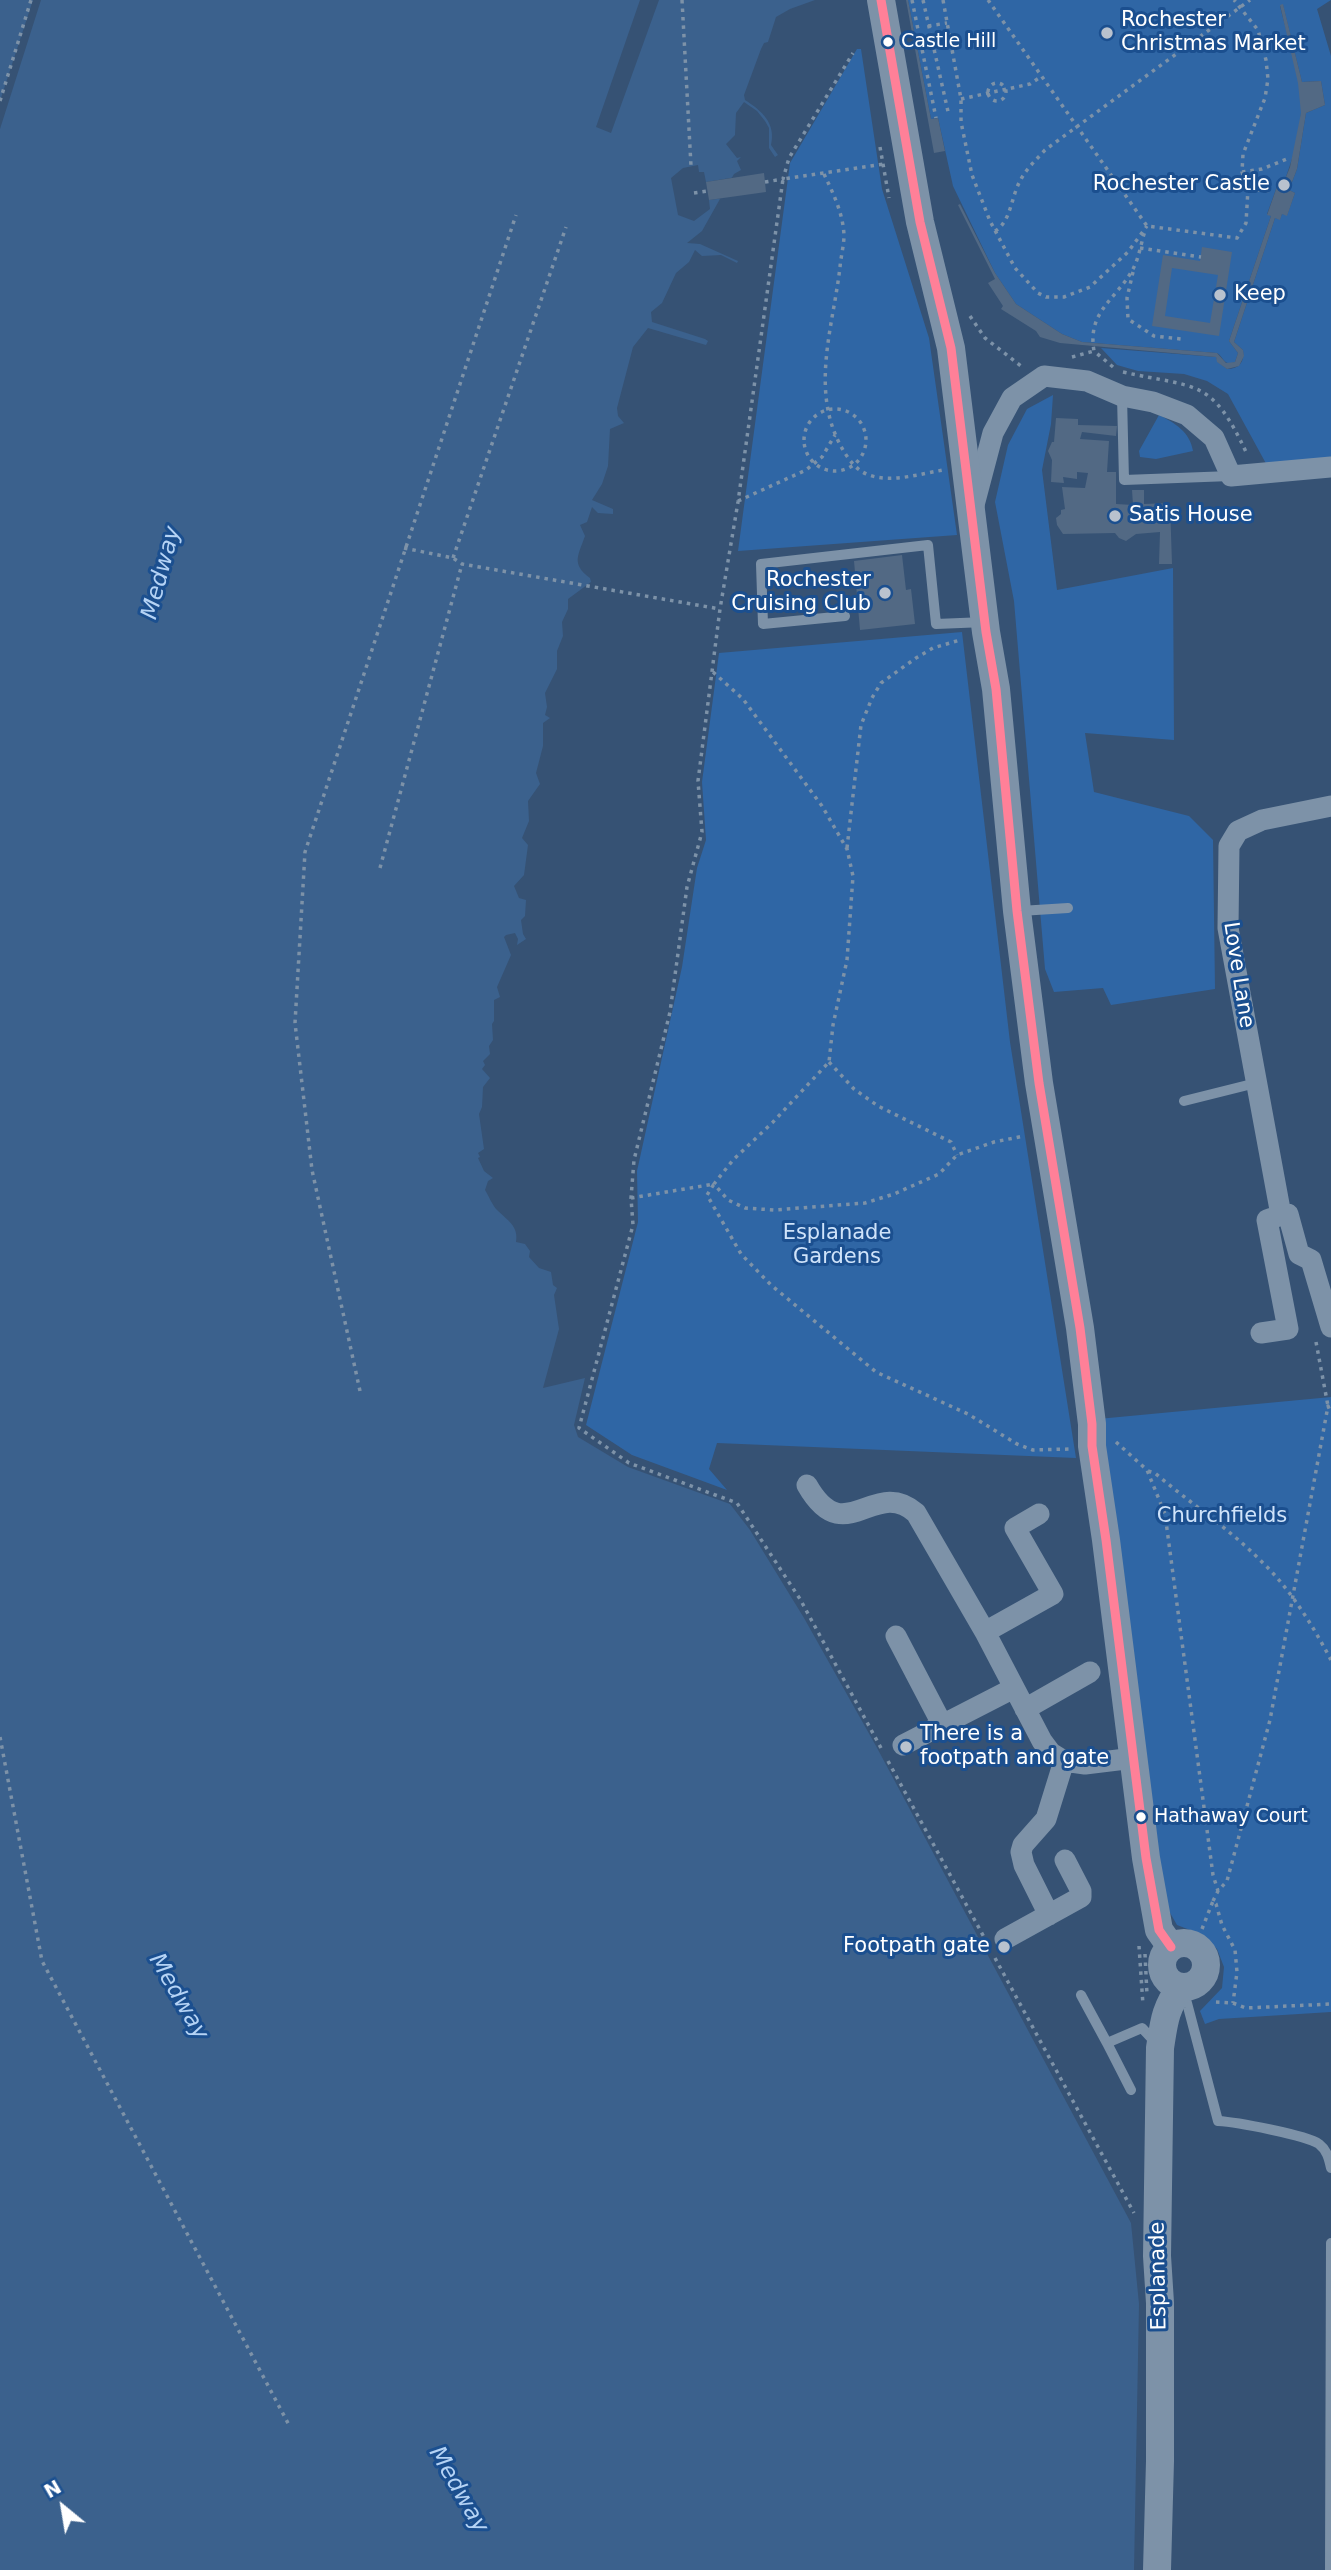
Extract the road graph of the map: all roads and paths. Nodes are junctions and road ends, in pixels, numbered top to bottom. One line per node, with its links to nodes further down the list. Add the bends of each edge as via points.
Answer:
1 (32, 0): 22 (path)
2 (682, 0): 29 (path)
3 (881, 0): 28 (street)
4 (912, 0): 12 (path)
5 (923, 0): 11 (path)
6 (943, 0): 13 (path)
7 (988, 0): 18 (path)
8 (1234, 0): 10 (path)
9 (1250, 0): 10 (path)
10 (1240, 8): 25 (path); 30 (path, via 1258,30 1268,79 1243,154)
11 (925, 12): 12 (path); 14 (path)
12 (915, 14): 16 (path)
13 (947, 23): 14 (path); 21 (path)
14 (928, 26): 15 (path)
15 (931, 40): 16 (path); 23 (path)
16 (920, 42): 24 (path)
17 (853, 53): 32 (path, via 789,158)
18 (1042, 76): 19 (path); 25 (path)
19 (1006, 90): 20 (path); 20 (path, via 996,83); 20 (path, via 999,101)
20 (988, 93): 21 (path)
21 (961, 99): 42 (path, via 970,170)
22 (0, 101)
23 (948, 116)
24 (936, 117)
25 (1077, 126): 40 (path); 42 (path, via 1032,163 1005,224)
26 (878, 137): 28 (path)
27 (1287, 159): 30 (path)
28 (896, 162): 31 (path); 38 (path); 55 (street, via 920,222 951,348)
29 (691, 166)
30 (1242, 172): 34 (path)
31 (824, 174): 32 (path); 51 (path, via 838,203 844,235 825,352)
32 (783, 178): 33 (path); 58 (path)
33 (765, 182)
34 (1248, 189): 36 (path); 40 (path, via 1246,223 1237,238)
35 (707, 191): 37 (path)
36 (1273, 191)
37 (694, 193)
38 (892, 206)
39 (516, 215): 60 (path)
40 (1147, 226): 42 (path, via 1128,252 1090,287 1064,298 1038,293 1015,268); 43 (path)
41 (566, 227): 61 (path)
42 (995, 231)
43 (1140, 248): 44 (path); 45 (path)
44 (1201, 257)
45 (1133, 268): 47 (path, via 1128,319 1154,336); 48 (path, via 1096,316 1094,351)
46 (968, 311): 49 (path, via 985,338 1017,364)
47 (1181, 339)
48 (1066, 359)
49 (1029, 367)
50 (1122, 396): 57 (street, via 1187,415 1214,438); 57 (lane, via 1124,480); 59 (street, via 1087,381 1044,376 1024,388 1012,398 993,433)
51 (828, 409): 52 (path); 53 (path, via 817,414 804,432 807,455); 54 (path, via 855,415 865,431 865,450)
52 (835, 435): 53 (path); 54 (path)
53 (815, 464): 54 (path, via 834,471); 58 (path)
54 (854, 465): 55 (path, via 862,472 888,478)
55 (965, 467): 59 (street)
56 (1331, 467): 57 (street)
57 (1231, 477)
58 (738, 502): 63 (path)
59 (971, 516): 65 (street)
60 (404, 548): 61 (path); 82 (path, via 305,852 295,1023 312,1170)
61 (453, 558): 62 (path)
62 (462, 564): 63 (path); 69 (path)
63 (720, 609): 66 (path)
64 (845, 616): 65 (lane, via 763,624 761,564 928,545 936,624)
65 (977, 622): 68 (path, via 972,637 916,658 881,683 872,698 861,725); 71 (street, via 996,689)
66 (713, 672): 68 (path, via 743,699 822,806); 78 (path, via 698,782 702,832 687,887 670,1012 634,1160)
67 (1331, 806): 73 (street, Love Lane, via 1262,820 1238,831 1229,846 1228,928)
68 (847, 849): 72 (path, via 853,876 848,951)
69 (380, 868)
70 (1068, 908): 71 (lane)
71 (1017, 911): 75 (street)
72 (829, 1062): 76 (path, via 878,1106 951,1142); 77 (path)
73 (1256, 1083): 74 (lane); 79 (street, Love Lane)
74 (1184, 1101)
75 (1048, 1132): 76 (path, via 994,1142); 84 (street, via 1080,1328)
76 (957, 1155): 77 (path, via 939,1174 894,1194 832,1207 745,1208 728,1200)
77 (714, 1184): 78 (path); 84 (path, via 707,1195 741,1254 771,1285 876,1372 968,1414 1025,1447 1048,1451)
78 (631, 1198): 106 (path, via 633,1225 579,1428 629,1463 737,1503 800,1599)
79 (1282, 1215): 80 (street, Love Lane, via 1288,1214 1299,1254 1311,1260); 81 (street, via 1267,1220 1288,1329)
80 (1331, 1326)
81 (1261, 1333)
82 (360, 1391)
83 (1331, 1413): 88 (path, via 1328,1406)
84 (1092, 1435): 85 (path, via 1128,1452); 98 (street)
85 (1147, 1471): 88 (path, via 1253,1553); 101 (path, via 1166,1517)
86 (807, 1485): 89 (street, via 822,1507 836,1515 888,1503 914,1511)
87 (1039, 1514): 89 (street, via 1015,1528 1053,1594)
88 (1294, 1601): 91 (path); 101 (path, via 1242,1828 1227,1881)
89 (985, 1632): 93 (street)
90 (896, 1636): 95 (street)
91 (1331, 1660)
92 (1090, 1672): 94 (street)
93 (1014, 1688): 94 (street); 95 (street)
94 (1026, 1709): 99 (street, via 1046,1748)
95 (942, 1724): 97 (street)
96 (0, 1737): 118 (path, via 41,1960)
97 (903, 1745)
98 (1134, 1758): 99 (street, via 1085,1764); 107 (street, via 1159,1930 1171,1947 1193,1945 1205,1958 1203,1977)
99 (1064, 1761): 103 (street, via 1045,1819 1021,1852)
100 (1065, 1860): 103 (street, via 1082,1895)
101 (1218, 1891): 102 (path)
102 (1213, 1902): 104 (path); 110 (path, via 1235,1950)
103 (1049, 1915): 106 (street)
104 (1202, 1928)
105 (1139, 1938): 112 (path)
106 (994, 1943): 116 (path)
107 (1175, 1994): 112 (street, Esplanade); 115 (lane, via 1187,2003 1218,2121 1318,2143)
108 (1081, 1995): 113 (lane)
109 (1216, 2002): 110 (path)
110 (1233, 2003): 111 (path, via 1246,2008)
111 (1331, 2004)
112 (1152, 2039): 113 (lane, via 1142,2028); 119 (street, Esplanade, via 1160,2303)
113 (1107, 2043): 114 (lane)
114 (1131, 2090)
115 (1331, 2168)
116 (1136, 2218)
117 (1331, 2243): 120 (lane)
118 (289, 2426)
119 (1157, 2570)
120 (1330, 2570)

